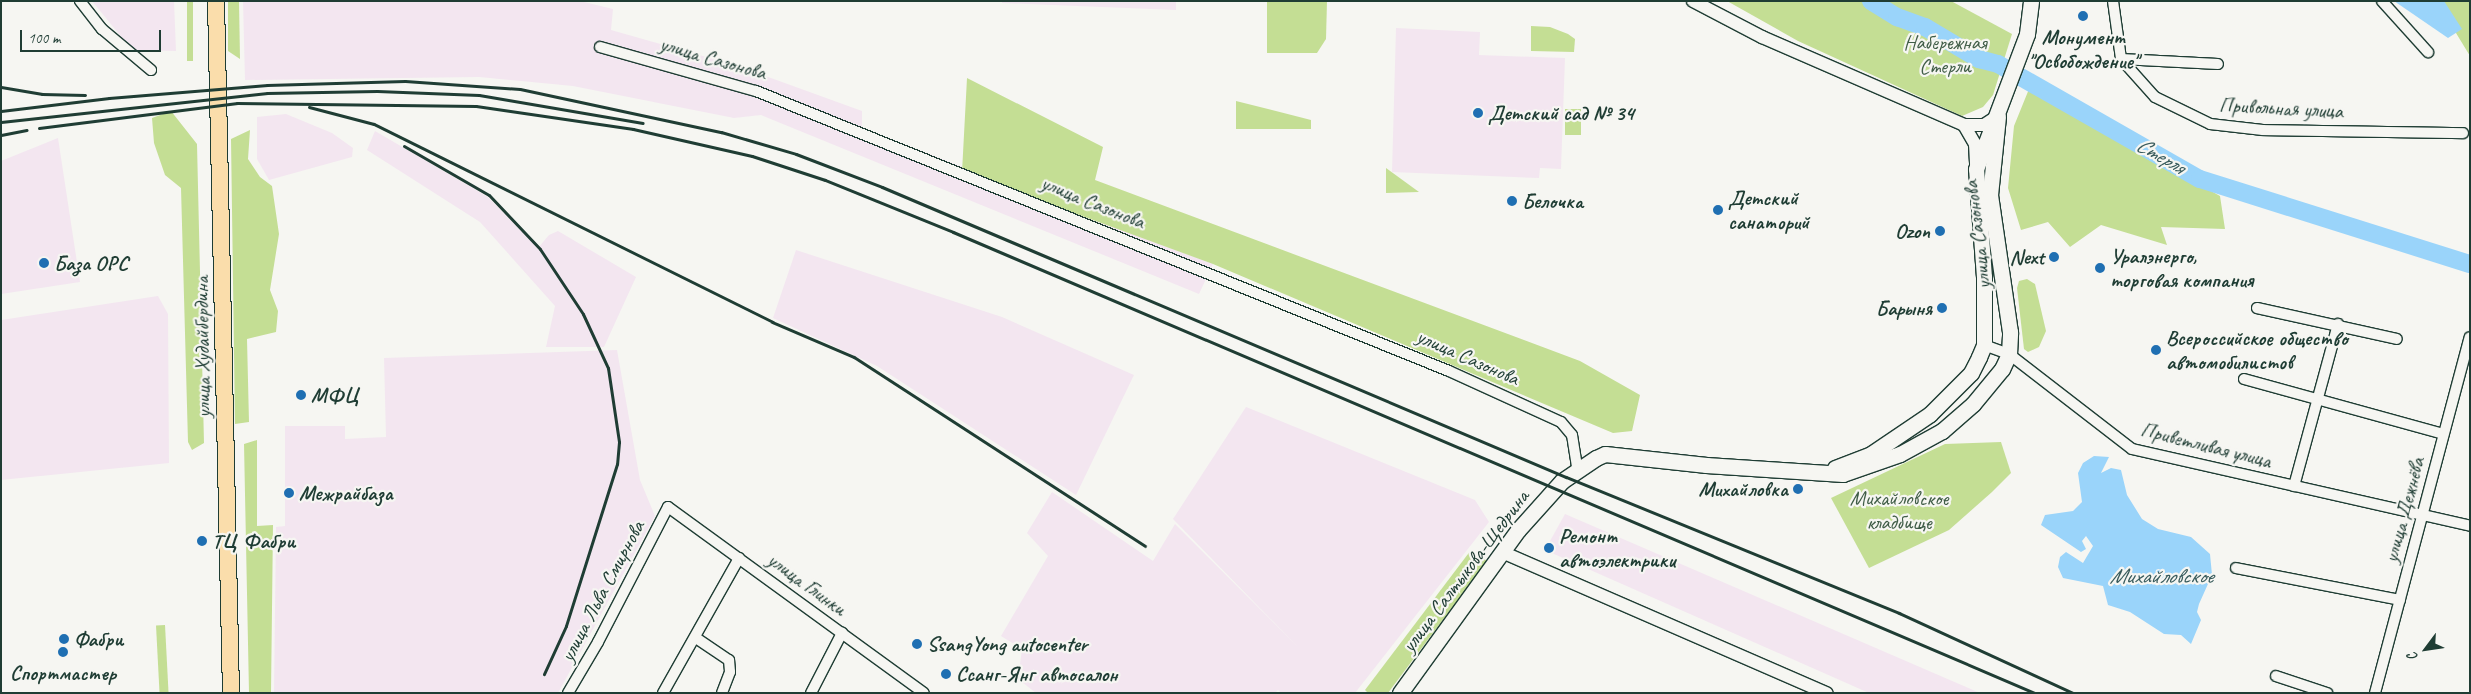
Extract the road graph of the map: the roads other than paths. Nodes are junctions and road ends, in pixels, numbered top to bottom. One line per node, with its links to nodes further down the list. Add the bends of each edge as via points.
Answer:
1 (80, 1): 12 (street, via 102,29)
2 (206, 1): 41 (main road, улица Худайбердина)
3 (216, 1): 42 (main road, улица Худайбердина)
4 (1693, 1): 14 (street, via 1762,38)
5 (2030, 1): 13 (main road, via 2027,34)
6 (2113, 1): 10 (street)
7 (2382, 1): 9 (street)
8 (600, 47): 28 (street, улица Сазонова, via 756,91 1449,371 1561,422 1572,435)
9 (2428, 52)
10 (2120, 59): 11 (street, Привольная улица); 15 (street, Привольная улица, via 2155,97 2210,124 2264,130)
11 (2218, 64)
12 (151, 70)
13 (1998, 116): 14 (street, via 1984,125); 16 (main road, улица Сазонова); 17 (main road, улица Сазонова)
14 (1964, 125): 16 (street, via 1975,144)
15 (2463, 132)
16 (1976, 169): 17 (main road, улица Сазонова)
17 (1983, 196): 22 (main road, улица Сазонова); 23 (main road, улица Сазонова, via 2008,313)
18 (2257, 308): 19 (street)
19 (2338, 324): 21 (street); 25 (street)
20 (2470, 337): 26 (street, улица Дежнёва)
21 (2397, 339)
22 (1984, 345): 23 (street, Приветливая улица); 29 (main road, улица Сазонова, via 1971,373 1930,414 1871,454)
23 (2009, 354): 29 (main road, улица Сазонова, via 2002,369 1973,404 1942,432 1860,470); 30 (street, Приветливая улица, via 2132,449)
24 (2244, 379): 25 (street)
25 (2318, 400): 26 (street); 30 (street)
26 (2443, 434): 32 (street, улица Дежнёва)
27 (1620, 456): 28 (main road, улица Салтыкова-Щедрина, via 1605,454); 29 (main road, улица Сазонова)
28 (1578, 468): 34 (main road, улица Салтыкова-Щедрина, via 1518,530)
29 (1818, 474)
30 (2294, 486): 32 (street, Приветливая улица)
31 (668, 507): 35 (street, улица Глинки); 43 (street, улица Льва Смирнова)
32 (2421, 514): 33 (street, Приветливая улица); 37 (street, улица Дежнёва)
33 (2470, 526)
34 (1502, 552): 48 (main road, улица Салтыкова-Щедрина); 49 (street)
35 (739, 558): 38 (street, улица Глинки); 39 (street)
36 (2236, 568): 37 (street)
37 (2400, 600): 51 (street, улица Дежнёва)
38 (842, 633): 46 (street); 47 (street, улица Глинки)
39 (696, 638): 44 (street); 45 (street, via 729,660 730,672)
40 (2276, 676): 50 (street)
41 (220, 693)
42 (231, 693)
43 (568, 693)
44 (663, 693)
45 (722, 693)
46 (811, 693)
47 (924, 693)
48 (1400, 693)
49 (1827, 693)
50 (2327, 693)
51 (2375, 693)

